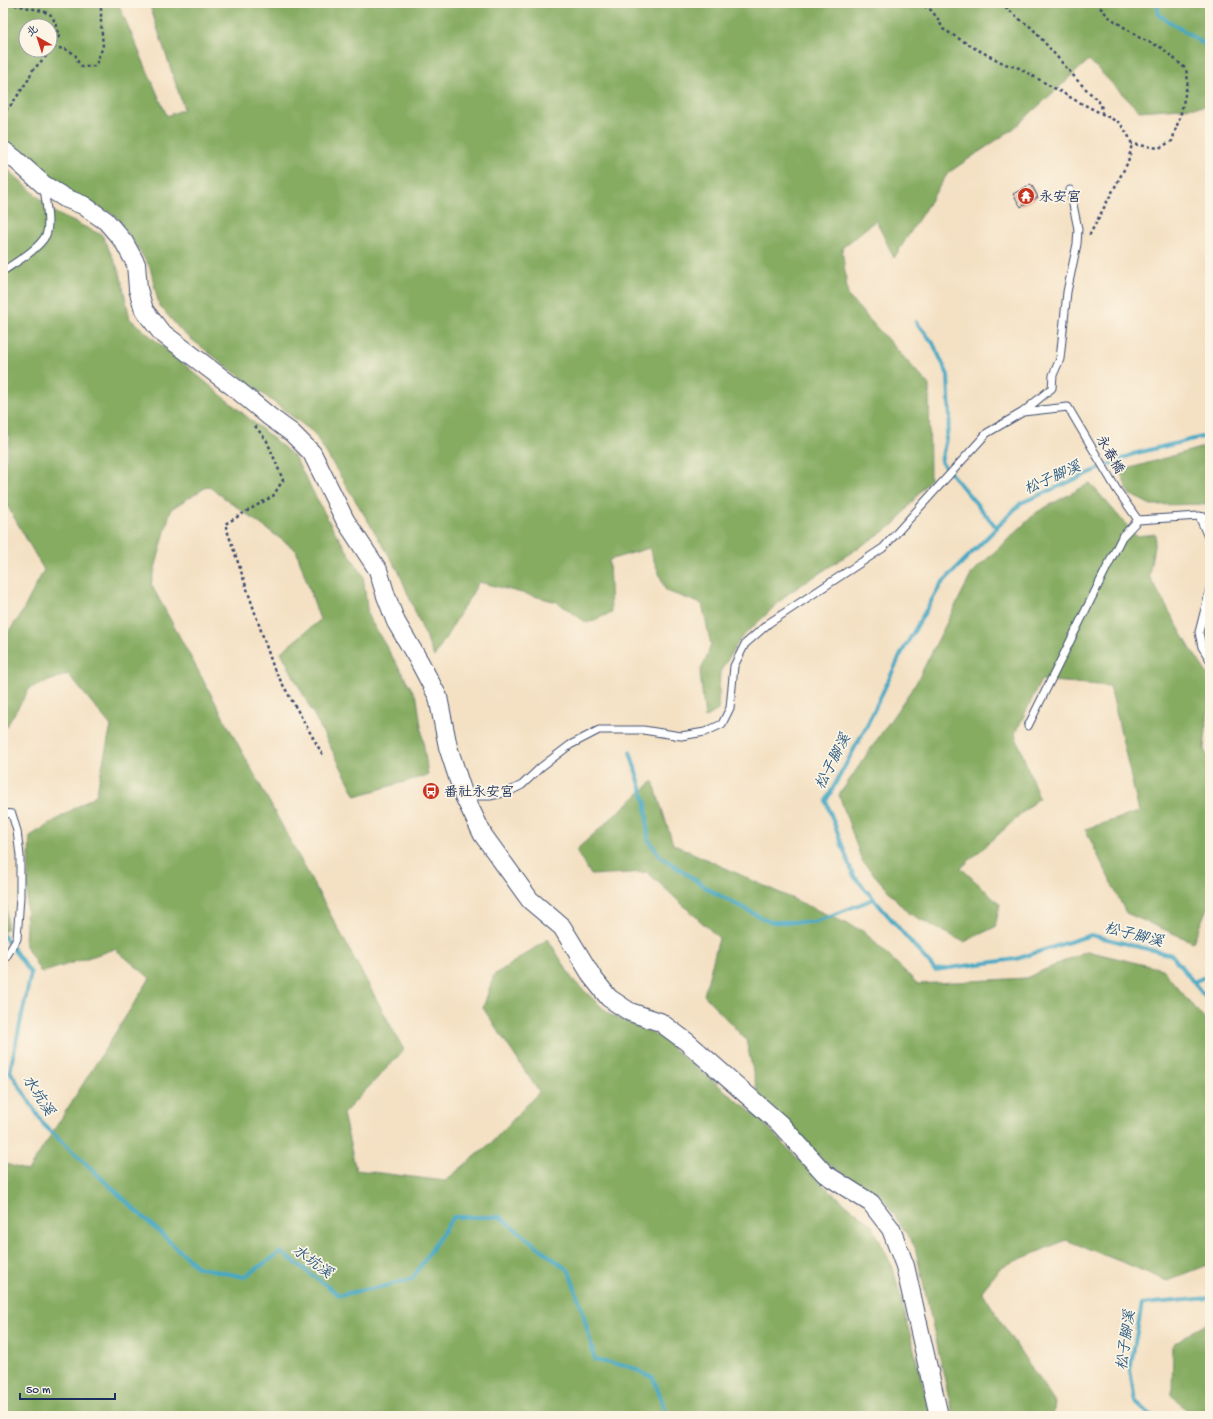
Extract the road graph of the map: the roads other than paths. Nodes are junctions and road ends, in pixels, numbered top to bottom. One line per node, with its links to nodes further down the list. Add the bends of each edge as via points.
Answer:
1 (3, 150): 2 (street)
2 (44, 185): 4 (lane, via 47,234 40,243); 13 (street, via 83,205 106,221 124,242 136,264 138,289 144,310 162,332 292,433 312,454 345,520 378,570 396,622 438,697 448,747)
3 (1070, 190): 5 (lane, via 1078,228 1077,246 1067,292 1060,360 1052,388)
4 (3, 271)
5 (1023, 412): 8 (lane, 永春橋, via 1068,407 1117,490); 13 (lane, via 987,433 882,548 769,623 745,644 734,666 730,708 722,724 705,732 681,736 643,730 599,730 570,745 522,784 508,792 490,796)
6 (1199, 516): 7 (lane); 8 (lane); 9 (lane)
7 (1210, 518)
8 (1138, 520): 12 (lane, via 1122,538)
9 (1210, 547)
10 (1210, 588): 11 (lane, via 1199,632 1202,647)
11 (1210, 660)
12 (1028, 726)
13 (464, 796): 16 (street, via 484,835 500,858 530,900 562,926 608,998 630,1012 660,1022 687,1042 780,1124 825,1174 871,1203 891,1229 905,1266)
14 (3, 813): 15 (lane, via 12,814 20,856 17,939)
15 (4, 961)
16 (939, 1416)

